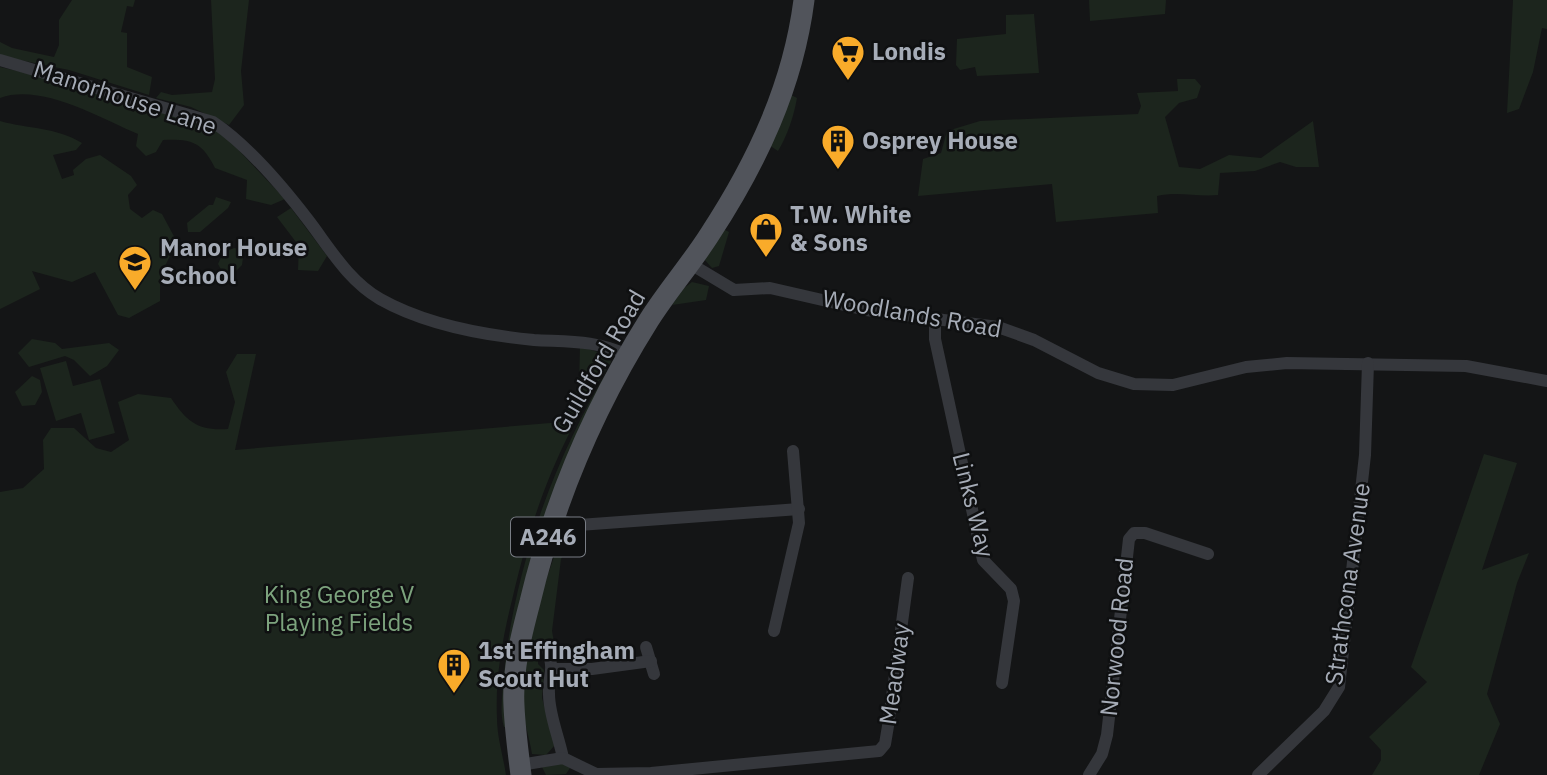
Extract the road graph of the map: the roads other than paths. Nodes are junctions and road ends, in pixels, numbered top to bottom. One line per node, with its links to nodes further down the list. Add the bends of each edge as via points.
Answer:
1 (804, 0): 3 (main road, Guildford Road / A246, via 794,56 771,123 739,186)
2 (0, 60): 5 (street, Manorhouse Lane, via 213,122 292,200 339,264 365,289 395,307 489,335 598,343)
3 (689, 263): 4 (street, Woodlands Road, via 734,290 770,288 866,310); 5 (main road, Guildford Road / A246)
4 (934, 317): 6 (street, Woodlands Road, via 1016,332 1098,373 1134,384 1173,386 1264,364); 19 (street, Links Way, via 983,559 1011,589 1014,601)
5 (627, 355): 10 (main road, Guildford Road / A246, via 573,460)
6 (1367, 363): 7 (street, Woodlands Road, via 1466,366); 23 (street, Strathcona Avenue, via 1366,455 1339,687 1320,716)
7 (1547, 381)
8 (793, 451): 9 (street)
9 (799, 509): 10 (street, via 579,525); 13 (street)
10 (553, 519): 21 (main road, Guildford Road / A246, via 515,674)
11 (1208, 554): 22 (street, Norwood Road, via 1145,533 1134,533 1129,539 1107,735)
12 (908, 578): 20 (street, Meadway, via 885,744 879,751 607,774 589,773)
13 (774, 631)
14 (646, 647): 16 (street)
15 (548, 651): 17 (street)
16 (651, 661): 17 (street); 18 (street)
17 (554, 669): 20 (street, via 548,691)
18 (654, 674)
19 (1002, 682)
20 (563, 758): 21 (street)
21 (521, 770)
22 (1090, 775)
23 (1258, 775)

